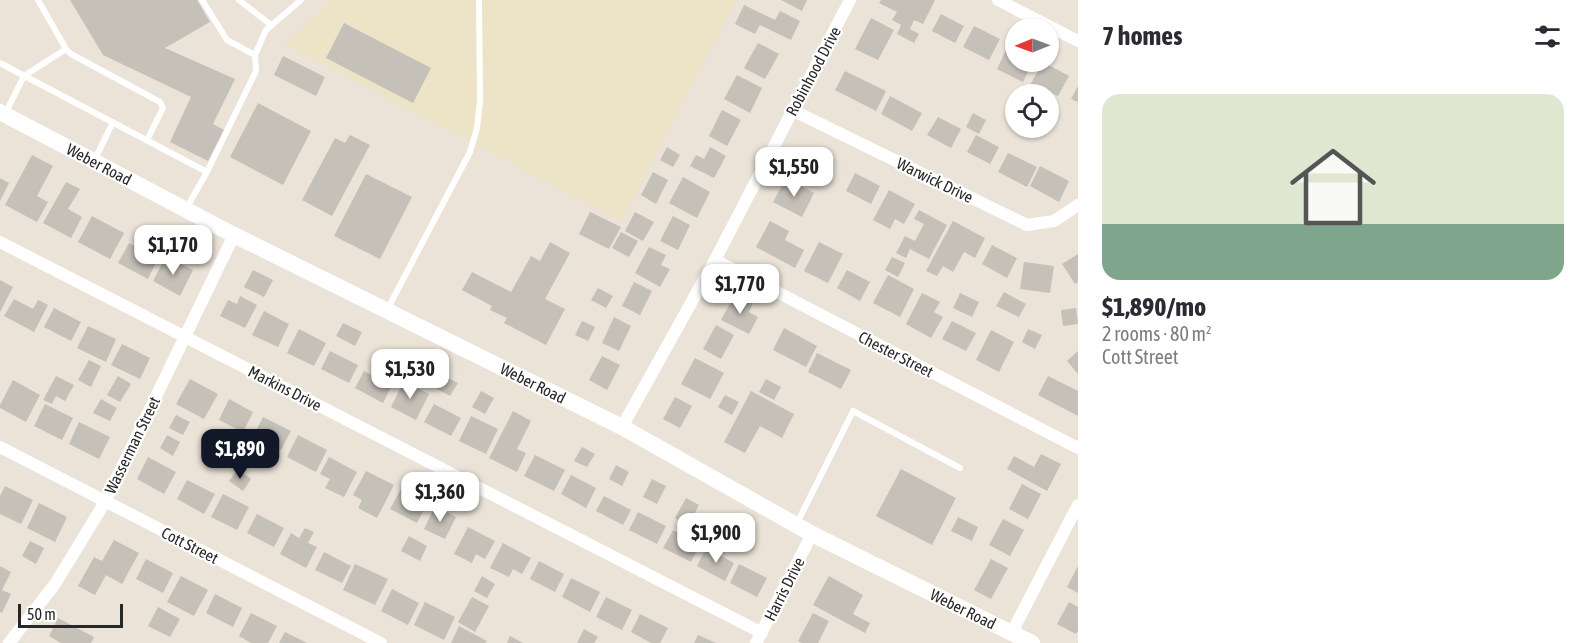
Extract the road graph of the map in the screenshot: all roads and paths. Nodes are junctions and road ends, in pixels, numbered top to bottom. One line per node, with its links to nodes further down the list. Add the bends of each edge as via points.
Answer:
1 (38, 0): 10 (lane)
2 (202, 0): 11 (lane, via 226,40)
3 (239, 0): 8 (lane)
4 (301, 0): 8 (lane)
5 (479, 0): 25 (lane, via 480,101 470,152)
6 (850, 0): 14 (street, Robinhood Drive)
7 (998, 0): 9 (street)
8 (272, 25): 11 (lane)
9 (1078, 41)
10 (66, 49): 13 (lane); 17 (lane, via 160,102 163,108)
11 (255, 55): 19 (lane, via 256,70)
12 (0, 63): 13 (lane)
13 (24, 76): 15 (lane); 16 (lane)
14 (792, 110): 20 (street, Warwick Drive, via 1027,225 1054,221); 24 (street, Robinhood Drive)
15 (2, 113): 18 (main road, Weber Road)
16 (114, 122): 17 (lane); 18 (lane)
17 (147, 140): 19 (lane)
18 (94, 162): 21 (main road, Weber Road)
19 (207, 172): 21 (lane)
20 (1078, 205)
21 (186, 209): 22 (main road, Weber Road)
22 (234, 235): 25 (main road, Weber Road); 26 (street, Wasserman Street)
23 (0, 242): 26 (street, Markins Drive)
24 (715, 260): 27 (street, Robinhood Drive); 29 (street, Chester Street)
25 (387, 310): 27 (main road, Weber Road)
26 (185, 336): 31 (street, Wasserman Street); 36 (street, Markins Drive)
27 (622, 427): 33 (main road, Weber Road)
28 (0, 447): 31 (street, Cott Street)
29 (1078, 448)
30 (960, 468): 33 (lane, via 853,411)
31 (105, 502): 37 (street, Wasserman Street, via 55,584); 38 (street, Cott Street)
32 (1078, 505): 35 (street)
33 (796, 525): 34 (main road, Weber Road)
34 (812, 534): 35 (main road, Weber Road); 36 (street, Harris Drive)
35 (1012, 632): 39 (main road, Weber Road)
36 (759, 638)
37 (9, 643)
38 (381, 643)
39 (1032, 643)

